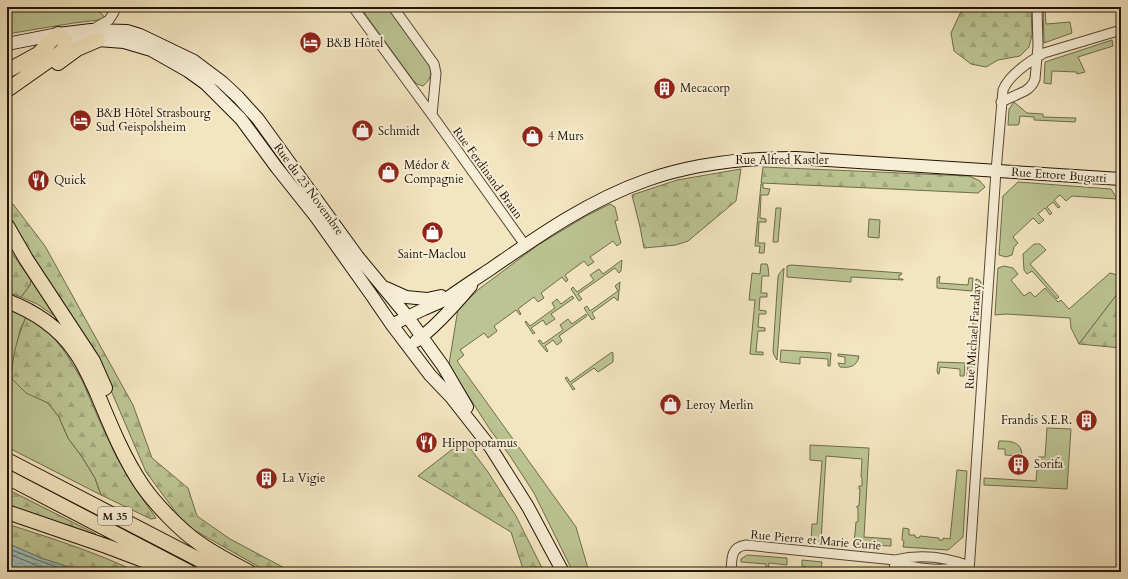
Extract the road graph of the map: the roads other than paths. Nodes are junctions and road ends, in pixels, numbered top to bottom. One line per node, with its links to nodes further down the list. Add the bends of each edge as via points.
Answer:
1 (114, 7): 7 (street, via 109,20)
2 (353, 7): 17 (street, Rue Ferdinand Braun)
3 (393, 7): 17 (street, via 434,64 436,73)
4 (1037, 7): 11 (street)
5 (1121, 30): 11 (street, Rue Michael Faraday, via 1051,51)
6 (58, 34): 7 (main road); 8 (main road); 9 (highway, via 65,40); 10 (highway)
7 (95, 35): 9 (main road); 15 (highway); 25 (main road, Rue du 23 Novembre, via 127,32 140,35 194,61 222,82 258,119 358,257); 29 (main road, via 151,50 206,84 241,119 316,217)
8 (7, 44)
9 (64, 49): 10 (main road); 14 (highway)
10 (38, 54): 12 (main road); 13 (highway)
11 (1037, 58): 16 (street, Rue Michael Faraday, via 1007,82); 16 (street, via 1031,87)
12 (7, 62)
13 (7, 71)
14 (7, 90)
15 (7, 99)
16 (1001, 102): 18 (street, Rue Michael Faraday)
17 (432, 115): 22 (street, Rue Ferdinand Braun)
18 (996, 170): 19 (main road, Rue Ettore Bugatti); 22 (main road, Rue Alfred Kastler, via 796,158 758,158 722,162 663,175 618,191 583,209); 38 (street, Rue Michael Faraday)
19 (1121, 179)
20 (7, 226): 23 (highway)
21 (7, 236): 23 (highway)
22 (526, 245): 24 (main road, Rue Alfred Kastler)
23 (35, 272): 35 (highway, via 93,361)
24 (478, 278): 26 (main road, Rue Alfred Kastler); 30 (main road, Rue Alfred Kastler)
25 (383, 287): 26 (main road, via 406,297 427,300); 28 (main road, Rue du 23 Novembre)
26 (457, 290): 28 (main road, Rue Alfred Kastler, via 448,298)
27 (7, 301): 35 (highway, via 42,319 74,350 83,363 133,472)
28 (407, 316): 29 (main road, Rue Alfred Kastler); 30 (main road, Rue du 23 Novembre)
29 (392, 325): 31 (main road)
30 (422, 337): 31 (main road, Rue Alfred Kastler); 32 (main road, Rue du 23 Novembre, via 445,369)
31 (409, 346): 32 (main road)
32 (491, 448): 40 (main road, via 528,507)
33 (7, 460): 41 (highway, M 35)
34 (7, 477): 39 (highway, M 35)
35 (152, 497): 42 (highway, via 199,543)
36 (7, 512): 39 (highway, via 166,569)
37 (895, 560): 38 (street, Rue Pierre et Marie Curie, via 908,557 939,558 955,561); 43 (street, Rue Pierre et Marie Curie, via 746,545 739,546 732,554); 44 (street, Rue Pierre et Marie Curie)
38 (969, 569)
39 (185, 570)
40 (561, 571)
41 (223, 572)
42 (249, 572)
43 (730, 572)
44 (894, 572)

